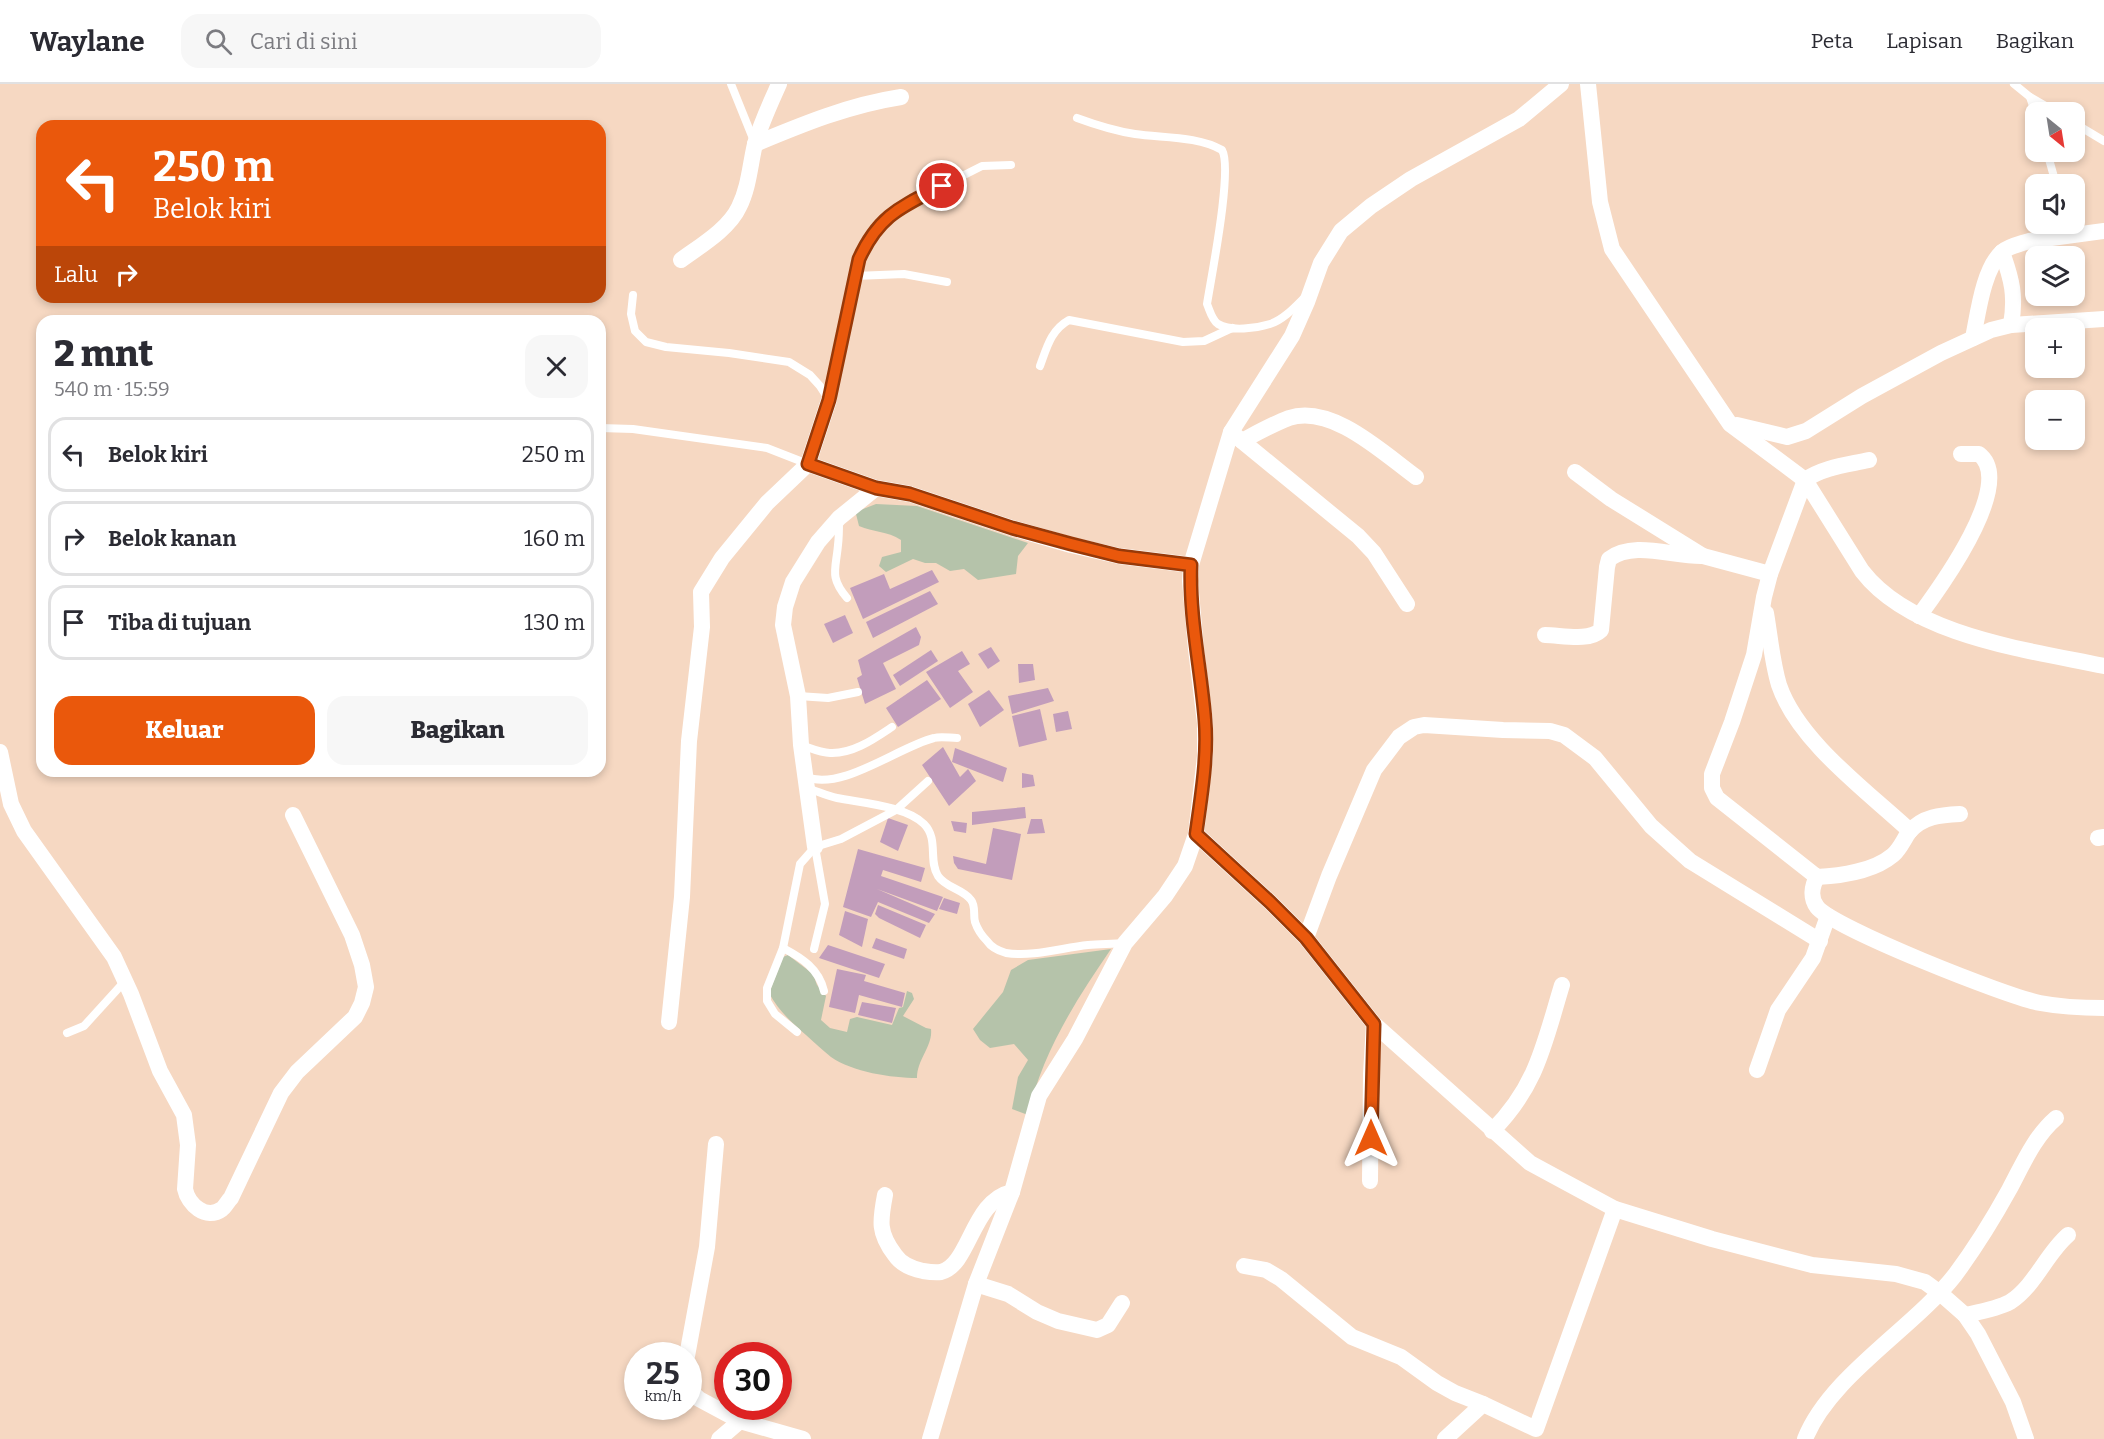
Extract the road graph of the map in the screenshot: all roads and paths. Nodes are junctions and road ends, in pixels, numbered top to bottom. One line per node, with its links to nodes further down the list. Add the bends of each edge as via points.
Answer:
1 (731, 84): 13 (lane)
2 (779, 84): 13 (street)
3 (1561, 84): 22 (street, via 1519,119 1411,179 1371,206 1341,231 1321,263)
4 (1588, 84): 30 (street, via 1600,201 1612,249)
5 (2014, 84): 7 (lane)
6 (901, 97): 13 (street, via 823,116)
7 (2030, 97): 8 (lane); 9 (lane)
8 (2032, 102)
9 (2039, 102)
10 (1077, 118): 26 (lane, via 1108,129 1192,141 1222,150 1223,194 1207,304 1219,325)
11 (2085, 130): 12 (lane)
12 (2104, 141)
13 (755, 144): 19 (street, via 739,209 717,234)
14 (1011, 165): 20 (lane, via 982,166 899,208 868,238)
15 (2085, 231): 16 (street)
16 (2104, 231)
17 (2048, 234): 18 (street)
18 (2002, 252): 25 (street, via 2014,292); 27 (street, via 1983,290)
19 (681, 260)
20 (855, 276): 21 (lane, via 904,274); 29 (lane)
21 (947, 282)
22 (1311, 291): 26 (lane, via 1272,324); 32 (street, via 1292,336)
23 (633, 295): 29 (lane, via 631,314 635,332 646,342 789,362 810,375)
24 (2104, 319): 25 (street)
25 (2011, 325): 27 (street)
26 (1232, 328): 28 (lane, via 1204,341 1183,342 1069,320 1051,336)
27 (1972, 338): 30 (street, via 1862,396 1806,431 1787,437)
28 (1040, 366)
29 (829, 400): 35 (street)
30 (1730, 424): 38 (street)
31 (606, 428): 35 (lane, via 756,446)
32 (1237, 436): 37 (street, via 1290,418 1330,420 1347,427); 42 (street); 46 (street, via 1358,536 1374,553)
33 (1961, 453): 47 (street, via 1979,454 1987,463 1984,507 1970,540)
34 (1869, 460): 38 (street, via 1829,469)
35 (808, 464): 39 (street); 77 (street, via 767,503 701,592 702,627 689,741 682,897)
36 (1575, 472): 41 (street)
37 (1416, 477)
38 (1805, 480): 43 (street); 47 (street, via 1872,584 1887,598)
39 (876, 488): 40 (street); 42 (street, via 910,494 1012,528 1119,556)
40 (839, 518): 45 (lane, via 834,566 839,589); 51 (street, via 818,542 793,582 785,607 783,626)
41 (1703, 556): 43 (street); 48 (street, via 1636,549 1618,552 1609,559 1607,567 1600,630 1590,636)
42 (1191, 565): 64 (street, via 1205,723)
43 (1770, 574): 44 (street)
44 (1764, 597): 63 (street, via 1779,684 1796,719 1814,742); 66 (street, via 1754,656 1712,774 1712,788 1717,798)
45 (847, 598)
46 (1407, 604)
47 (1919, 616): 49 (street, via 1981,640)
48 (1545, 635)
49 (2104, 666)
50 (858, 692): 51 (lane, via 828,698)
51 (798, 696): 54 (street)
52 (892, 727): 54 (lane, via 850,750 829,754)
53 (957, 738): 57 (lane, via 935,737 851,773)
54 (801, 745): 57 (street)
55 (0, 752): 58 (street)
56 (928, 781): 59 (lane)
57 (807, 782): 59 (lane, via 834,797); 65 (street)
58 (12, 804): 62 (street); 73 (street, via 24,831 114,957)
59 (896, 810): 65 (lane, via 841,839); 70 (lane, via 927,828 938,874 944,883 970,898 974,921 995,948 1005,953 1042,952)
60 (1960, 814): 63 (street, via 1929,818)
61 (293, 815): 73 (street, via 352,934 366,987 355,1017 297,1072 281,1093 223,1209 205,1212 187,1197 188,1132 184,1115 160,1071)
62 (0, 818)
63 (1910, 831): 66 (street, via 1893,855 1882,862 1855,872)
64 (1196, 834): 68 (street); 70 (street, via 1185,866)
65 (815, 847): 71 (lane, via 800,864); 72 (lane, via 825,904)
66 (1817, 877): 67 (street, via 1813,898)
67 (1828, 916): 69 (street); 76 (street, via 1908,954 2016,997 2058,1006)
68 (1306, 938): 69 (street, via 1374,771 1399,737 1424,725 1564,735 1595,758 1675,849); 78 (street)
69 (1820, 941): 81 (street, via 1778,1010)
70 (1125, 943): 86 (street, via 1076,1039 1039,1096)
71 (783, 948): 75 (lane, via 816,971); 79 (lane, via 767,988 767,1001 775,1014)
72 (814, 949)
73 (125, 981): 80 (lane, via 84,1026)
74 (1562, 985): 83 (street, via 1536,1068 1519,1100)
75 (824, 991)
76 (2104, 1008)
77 (669, 1022)
78 (1374, 1024): 83 (street); 85 (street)
79 (796, 1032)
80 (67, 1033)
81 (1757, 1070)
82 (2056, 1118): 92 (street, via 2037,1139 1974,1247)
83 (1492, 1131): 88 (street, via 1530,1163)
84 (716, 1144): 95 (street, via 707,1247)
85 (1370, 1182)
86 (1012, 1192): 87 (street, via 991,1203 954,1263 942,1272 917,1270 899,1261 889,1248 880,1222); 91 (street)
87 (885, 1195)
88 (1615, 1209): 92 (street, via 1778,1258 1896,1274 1925,1282); 100 (street)
89 (2068, 1235): 94 (street, via 2009,1302)
90 (1244, 1266): 97 (street, via 1266,1270 1352,1337 1401,1357 1455,1394)
91 (976, 1284): 93 (street, via 1008,1294 1058,1321 1097,1330 1108,1324); 98 (street)
92 (1940, 1293): 94 (street); 106 (street, via 1835,1393)
93 (1122, 1303)
94 (1965, 1315): 107 (street, via 1993,1361)
95 (690, 1342)
96 (702, 1401): 99 (street)
97 (1483, 1404): 100 (street); 105 (street)
98 (936, 1416): 103 (street); 104 (street)
99 (740, 1421): 101 (street); 102 (street)
100 (1534, 1434)
101 (719, 1439)
102 (803, 1439)
103 (918, 1439)
104 (930, 1439)
105 (1445, 1439)
106 (1805, 1439)
107 (2026, 1439)

